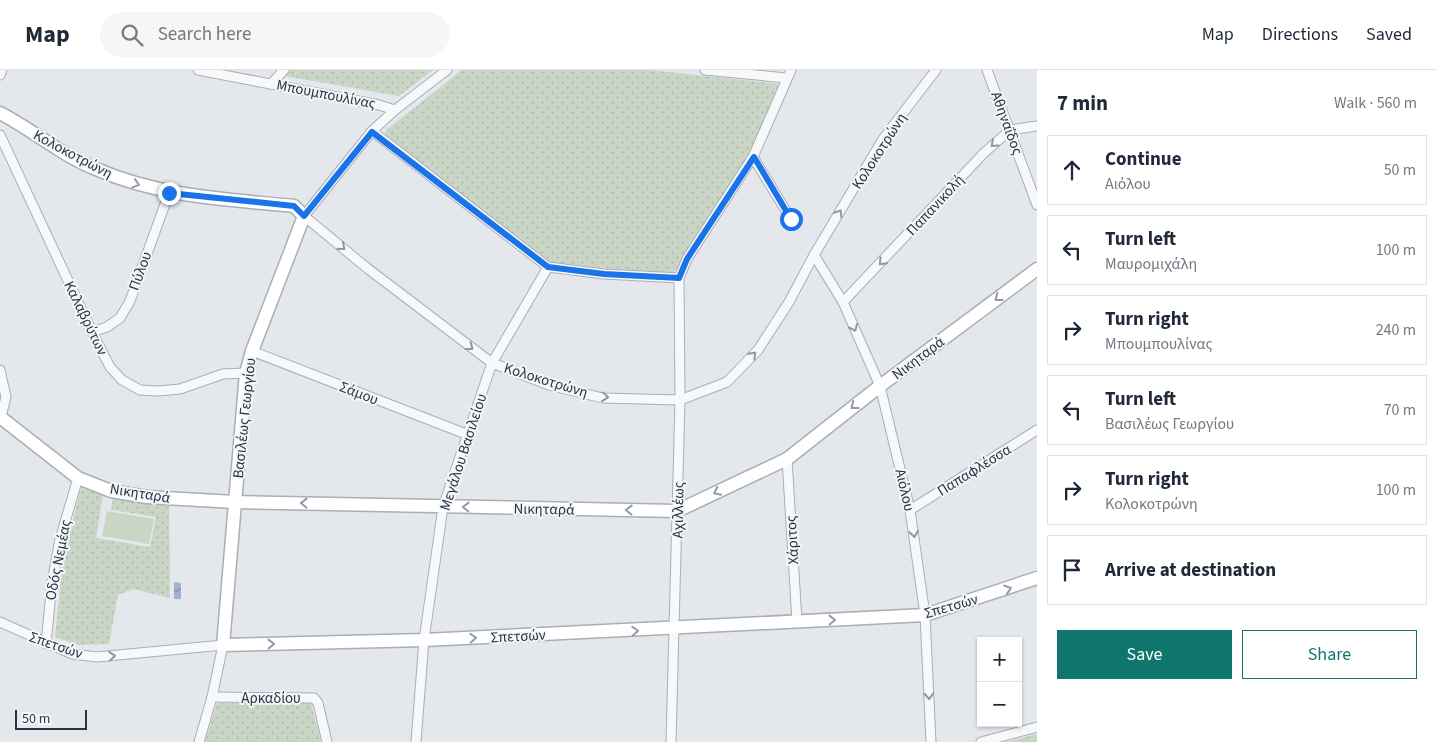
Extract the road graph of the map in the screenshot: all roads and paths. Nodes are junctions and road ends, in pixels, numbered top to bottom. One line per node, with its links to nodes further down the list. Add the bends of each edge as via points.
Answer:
1 (2, 70): 9 (street)
2 (198, 70): 10 (street, Μπουμπουλίνας)
3 (284, 70): 10 (street)
4 (447, 70): 11 (street, Βασιλέως Γεωργίου)
5 (705, 70): 8 (street)
6 (936, 70): 22 (street, Κολοκοτρώνη, one-way to 6, via 883,139)
7 (987, 70): 14 (street, Αθηναΐδος)
8 (789, 74): 17 (street)
9 (0, 75)
10 (271, 84): 11 (street, Μπουμπουλίνας)
11 (395, 110): 15 (street, Βασιλέως Γεωργίου)
12 (0, 113): 18 (street, Κολοκοτρώνη, one-way to 18, via 95,169)
13 (1037, 126): 14 (street)
14 (1010, 130): 19 (street, Αθηναΐδος); 26 (street, Παπανικολή, one-way to 26, via 984,153)
15 (372, 132): 20 (street, Βασιλέως Γεωργίου); 23 (street, Μπουμπουλίνας)
16 (0, 135): 27 (street, Καλαβρύτων)
17 (754, 157): 21 (street); 25 (street, via 687,259)
18 (169, 193): 20 (street, Κολοκοτρώνη, via 294,206); 27 (street, Πύλου, via 130,301 120,318)
19 (1037, 206)
20 (304, 216): 28 (street, Βασιλέως Γεωργίου); 29 (street, Κολοκοτρώνη, one-way to 29)
21 (791, 219)
22 (814, 255): 26 (street, Αιόλου); 33 (street, Κολοκοτρώνη, one-way to 22, via 727,382 758,350)
23 (548, 267): 25 (street); 29 (street, Μεγάλου Βασιλείου)
24 (1037, 269): 32 (street, Νικηταρά, one-way to 32)
25 (679, 278): 33 (street, Αχιλλέως)
26 (843, 302): 32 (street, Αιόλου, one-way to 32)
27 (92, 332): 31 (street, Καλαβρύτων, via 110,367 122,380 140,390 180,389 209,377)
28 (252, 351): 31 (street, Βασιλέως Γεωργίου); 36 (street, Σάμου)
29 (492, 363): 33 (street, Κολοκοτρώνη, one-way to 33, via 549,384 603,398); 36 (street, Μεγάλου Βασιλείου)
30 (0, 370): 34 (street, via 6,397)
31 (246, 373): 39 (street, Βασιλέως Γεωργίου)
32 (880, 386): 37 (street, Νικηταρά, one-way to 37); 41 (street, Αιόλου)
33 (680, 400): 42 (street, Αχιλλέως)
34 (1, 417): 38 (street, Νικηταρά)
35 (1037, 430): 41 (street, Παπαφλέσσα)
36 (466, 434): 40 (street, Μεγάλου Βασιλείου)
37 (787, 459): 42 (street, Νικηταρά, one-way to 42); 45 (street, Χάριτος)
38 (78, 478): 39 (street, Νικηταρά, via 111,491 147,497); 49 (street, Οδóς Νεμέας, via 60,539)
39 (235, 502): 40 (street, Νικηταρά, one-way to 39); 50 (street, Βασιλέως Γεωργίου)
40 (444, 507): 42 (street, Νικηταρά, one-way to 40); 48 (street, Μεγάλου Βασιλείου)
41 (910, 510): 44 (street, Αιόλου, one-way to 44)
42 (677, 511): 47 (street, Αχιλλέως)
43 (1037, 578): 44 (street, Σπετσών, one-way to 43)
44 (925, 614): 45 (street, Σπετσών, one-way to 44); 57 (street, Αιόλου, one-way to 57)
45 (796, 621): 47 (street, Σπετσών)
46 (0, 622): 49 (street, Σπετσών)
47 (675, 629): 48 (street, Σπετσών, one-way to 47); 56 (street, Αχιλλέως)
48 (424, 640): 50 (street, Σπετσών, one-way to 48); 55 (street, Μεγάλου Βασιλείου)
49 (46, 644): 50 (street, Σπετσών, one-way to 50, via 72,654 97,657)
50 (223, 645): 51 (street, Βασιλέως Γεωργίου)
51 (212, 698): 53 (street, Βασιλέως Γεωργίου); 54 (street, Αρκαδίου, via 314,698)
52 (1037, 727): 58 (street)
53 (200, 742)
54 (327, 742)
55 (416, 742)
56 (670, 742)
57 (931, 742)
58 (981, 742)

